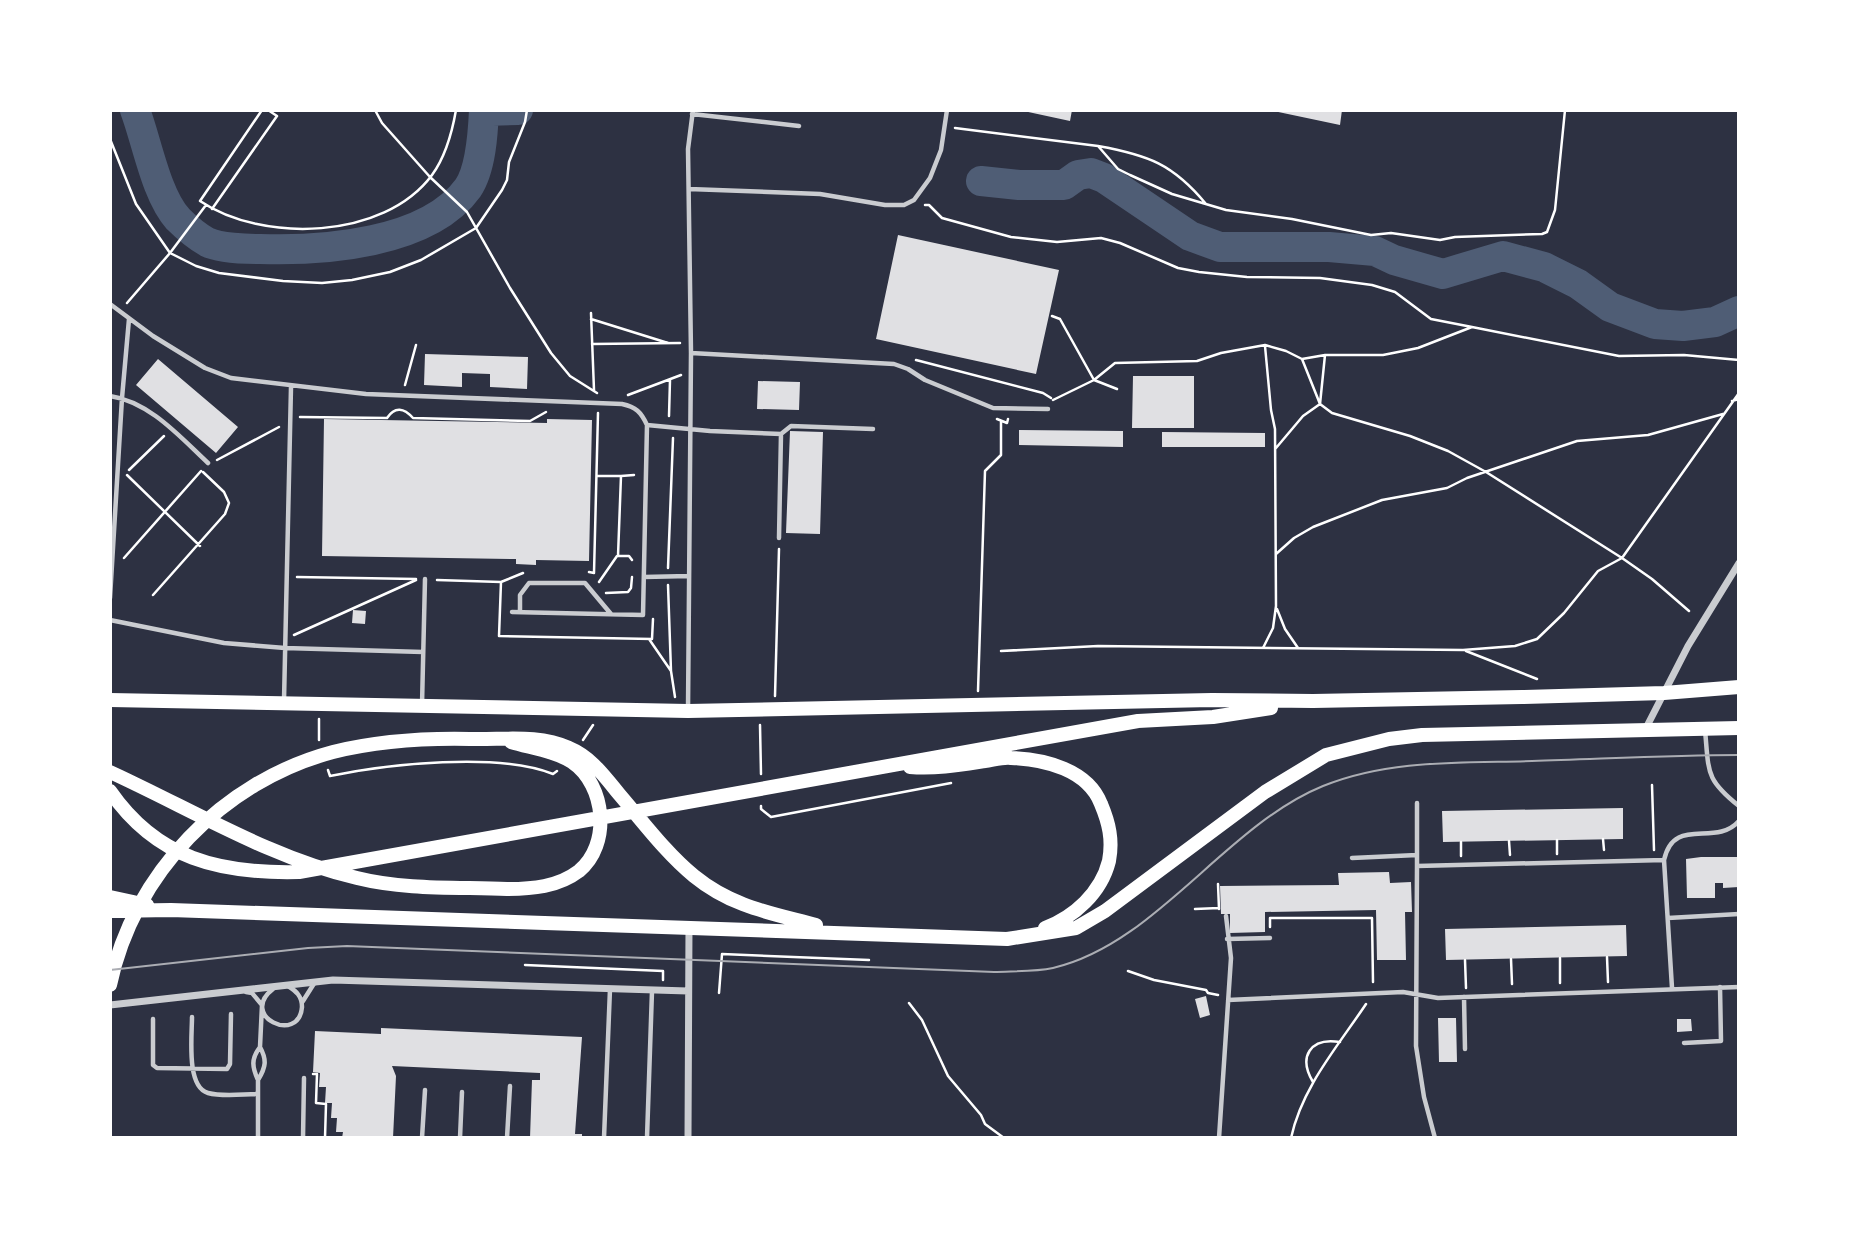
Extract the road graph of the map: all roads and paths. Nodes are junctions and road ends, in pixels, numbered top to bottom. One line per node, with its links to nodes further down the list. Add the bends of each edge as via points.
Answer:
1 (262, 110): 15 (path, via 200,201)
2 (268, 110): 18 (path, via 277,116)
3 (375, 110): 13 (path)
4 (456, 110): 13 (path, via 448,142)
5 (527, 110): 19 (path, via 507,180)
6 (947, 110): 10 (lane)
7 (1564, 110): 17 (path, via 1555,210 1542,234 1440,240 1371,235)
8 (692, 112): 9 (lane); 14 (lane)
9 (799, 126)
10 (943, 127): 12 (path); 16 (lane, via 941,150 930,178 914,200)
11 (110, 139): 20 (path, via 136,204)
12 (1098, 146): 17 (path, via 1118,169); 17 (path, via 1153,159)
13 (430, 177): 18 (path, via 396,206 368,219 335,225 300,229 263,226); 19 (path, via 467,212)
14 (689, 189): 16 (lane, via 820,194); 31 (lane)
15 (206, 205): 18 (path); 20 (path)
16 (904, 205): 27 (path, via 929,205 942,218 1011,237 1057,242 1101,238 1199,272 1372,285 1395,292 1431,319)
17 (1209, 206)
18 (212, 209)
19 (476, 228): 20 (path, via 390,272 322,283 219,273); 39 (path, via 551,353 570,376)
20 (170, 253): 22 (path)
21 (110, 304): 25 (lane)
22 (124, 306)
23 (591, 313): 26 (path)
24 (1052, 316): 37 (path, via 1060,319)
25 (129, 319): 38 (lane, via 216,373); 44 (lane)
26 (591, 319): 28 (path); 39 (path)
27 (1472, 327): 32 (path, via 1418,348 1382,355); 34 (path, via 1619,356)
28 (671, 344)
29 (416, 345): 43 (path)
30 (1265, 345): 33 (path); 37 (path, via 1197,361 1115,363); 64 (path)
31 (691, 353): 35 (lane); 50 (lane, via 894,364 993,408)
32 (1325, 355): 33 (path); 49 (path)
33 (1302, 359): 49 (path)
34 (1739, 360)
35 (690, 370): 36 (path); 62 (lane)
36 (670, 380): 48 (path, via 626,396); 59 (path, via 669,419)
37 (1094, 380): 40 (path); 51 (path, via 1054,400)
38 (291, 387): 43 (lane); 56 (lane)
39 (594, 390): 47 (path)
40 (1117, 390)
41 (1739, 393): 46 (path)
42 (110, 396): 44 (lane)
43 (402, 396): 47 (lane)
44 (122, 398): 60 (lane, via 142,406); 79 (lane)
45 (1739, 399): 46 (path)
46 (1732, 401): 54 (path)
47 (599, 403): 48 (lane); 53 (path)
48 (622, 404): 53 (path, via 617,413); 58 (lane, via 634,407)
49 (1320, 404): 64 (path, via 1303,416); 68 (path, via 1332,413 1447,451)
50 (1013, 409): 51 (lane); 57 (path, via 1007,423)
51 (1048, 409)
52 (547, 412): 56 (path, via 530,421 412,418 398,409 387,418 296,416)
53 (598, 413): 69 (path)
54 (1723, 414): 68 (path, via 1648,435 1577,441); 76 (path)
55 (989, 416): 57 (path)
56 (289, 421): 65 (path); 85 (lane)
57 (1001, 421): 109 (path, via 1001,455 985,471)
58 (647, 425): 59 (lane); 86 (lane)
59 (674, 426): 62 (lane); 87 (path)
60 (171, 428): 65 (lane); 71 (path, via 126,474)
61 (873, 429): 63 (lane, via 791,426)
62 (690, 430): 63 (lane); 84 (lane)
63 (781, 434): 72 (lane)
64 (1276, 448): 75 (path)
65 (208, 463): 66 (path)
66 (201, 471): 71 (path); 73 (path, via 229,503)
67 (635, 472): 70 (path, via 631,477)
68 (1486, 472): 75 (path, via 1447,488 1382,500 1313,527); 76 (path)
69 (597, 476): 70 (path); 82 (path)
70 (621, 476): 74 (path)
71 (165, 514): 73 (path); 79 (path)
72 (779, 538): 111 (path)
73 (200, 545): 90 (path)
74 (618, 553): 77 (path); 82 (path, via 599,582)
75 (1276, 554): 92 (path)
76 (1622, 558): 93 (path); 103 (path, via 1598,571 1537,639 1515,646)
77 (633, 562)
78 (1739, 563): 110 (street)
79 (112, 571): 91 (lane)
80 (526, 572): 88 (path, via 501,582)
81 (580, 572): 82 (path)
82 (594, 572)
83 (632, 575): 89 (path, via 628,592)
84 (689, 576): 87 (lane); 117 (lane)
85 (286, 577): 98 (lane); 98 (path, via 419,579)
86 (644, 577): 87 (lane); 96 (lane, via 643,615)
87 (668, 577): 106 (path)
88 (425, 579): 105 (lane)
89 (604, 593)
90 (153, 595)
91 (110, 598)
92 (1276, 606): 101 (path); 102 (path, via 1284,629)
93 (1689, 611)
94 (512, 612): 95 (lane)
95 (520, 612): 96 (lane); 96 (lane, via 520,594 529,583 585,583)
96 (611, 614)
97 (110, 620): 100 (lane, via 224,643)
98 (285, 639): 100 (lane)
99 (648, 639): 106 (path)
100 (285, 648): 105 (lane); 115 (lane)
101 (1264, 648): 102 (path); 104 (path, via 1098,646)
102 (1298, 648): 103 (path)
103 (1463, 650): 107 (path)
104 (1001, 651)
105 (423, 652): 116 (lane)
106 (671, 671): 112 (path)
107 (1537, 679)
108 (1739, 687): 110 (main road)
109 (978, 691)
110 (1664, 693): 114 (main road); 122 (street)
111 (775, 696)
112 (675, 697)
113 (110, 700): 115 (main road)
114 (1313, 701): 117 (main road); 126 (main road, via 1213,717 1138,721)
115 (284, 703): 116 (main road)
116 (422, 705): 117 (main road)
117 (688, 711)
118 (319, 716): 125 (path)
119 (582, 722): 124 (path, via 595,722)
120 (1739, 728): 121 (main road)
121 (1705, 730): 122 (main road); 133 (lane, via 1713,782)
122 (1644, 732): 152 (main road, via 1422,735 1347,748 1326,755 1265,792 1076,928)
123 (507, 740): 129 (main road, via 572,762 596,792 601,813 594,850 579,871 555,884 507,889 358,878 263,845); 150 (main road, via 551,741 583,756 676,858 714,892 747,908); 162 (main road, via 415,740 334,752 252,787 183,843 149,888 121,948)
124 (582, 741)
125 (319, 748)
126 (890, 765): 131 (main road, via 299,872 261,873 203,863 164,844 138,824); 152 (main road, via 932,769 1010,757 1064,768 1097,794 1111,838 1102,881 1077,911 1060,922)
127 (326, 767): 128 (path, via 330,776 397,765 512,764 553,775)
128 (557, 767)
129 (110, 772)
130 (1652, 785): 138 (path)
131 (110, 791)
132 (1417, 803): 135 (lane)
133 (1739, 806)
134 (1739, 821): 137 (lane, via 1720,832 1674,839)
135 (1417, 855): 136 (lane); 139 (lane)
136 (1352, 858)
137 (1664, 860): 138 (lane); 148 (lane)
138 (1655, 861): 139 (lane)
139 (1417, 866): 177 (lane)
140 (1218, 884): 142 (path)
141 (110, 897): 144 (main road)
142 (1219, 908): 143 (path); 147 (path, via 1219,916)
143 (1195, 909)
144 (171, 910): 145 (main road); 149 (main road)
145 (110, 911)
146 (1739, 914): 148 (lane)
147 (1226, 916): 153 (lane)
148 (1668, 918): 168 (lane)
149 (689, 926): 150 (main road); 172 (street)
150 (840, 932): 152 (main road)
151 (1270, 938): 153 (lane); 175 (path, via 1270,918 1372,918)
152 (1007, 939)
153 (1227, 939): 180 (lane, via 1231,958)
154 (1607, 957): 173 (path)
155 (1560, 958): 176 (path)
156 (1511, 959): 178 (path)
157 (869, 960): 174 (path, via 722,954)
158 (1465, 960): 179 (path)
159 (525, 965): 171 (path, via 663,971)
160 (1128, 971): 180 (path)
161 (315, 982): 163 (street); 167 (street); 181 (lane)
162 (110, 985)
163 (287, 985): 164 (street); 181 (lane)
164 (275, 986): 169 (street); 184 (lane)
165 (1720, 987): 166 (lane); 168 (lane); 189 (lane, via 1721,1041)
166 (1739, 987)
167 (610, 988): 170 (street); 206 (lane)
168 (1672, 988): 173 (lane)
169 (242, 990): 183 (street); 184 (lane, via 252,993)
170 (652, 990): 171 (street); 207 (lane)
171 (664, 990): 172 (street)
172 (688, 991): 208 (street)
173 (1608, 991): 176 (lane)
174 (719, 993)
175 (1373, 993): 177 (lane); 180 (lane); 188 (path)
176 (1561, 993): 178 (lane)
177 (1418, 995): 179 (lane); 212 (lane, via 1419,1074)
178 (1513, 995): 179 (lane)
179 (1465, 997): 191 (lane)
180 (1228, 998): 210 (lane)
181 (302, 1002): 184 (lane, via 295,1022 284,1026 273,1024)
182 (909, 1003): 209 (path, via 948,1076 985,1124)
183 (110, 1005)
184 (262, 1005): 190 (lane)
185 (231, 1014): 192 (lane, via 230,1064 226,1069)
186 (192, 1017): 192 (lane)
187 (153, 1018): 192 (lane, via 153,1065)
188 (1340, 1042): 195 (path); 195 (path, via 1314,1045 1306,1057 1306,1071)
189 (1684, 1043)
190 (260, 1047): 194 (lane, via 253,1056); 194 (lane, via 266,1057)
191 (1465, 1049)
192 (192, 1069): 199 (lane, via 200,1090 210,1094)
193 (304, 1076): 201 (lane); 202 (path, via 317,1074 316,1103 326,1104)
194 (258, 1080): 199 (lane)
195 (1313, 1082): 211 (path)
196 (510, 1086): 205 (lane)
197 (425, 1090): 203 (lane)
198 (462, 1092): 204 (lane)
199 (258, 1094): 200 (lane)
200 (258, 1138)
201 (303, 1138)
202 (325, 1138)
203 (422, 1138)
204 (460, 1138)
205 (507, 1138)
206 (604, 1138)
207 (647, 1138)
208 (688, 1138)
209 (1004, 1138)
210 (1219, 1138)
211 (1291, 1138)
212 (1435, 1138)

